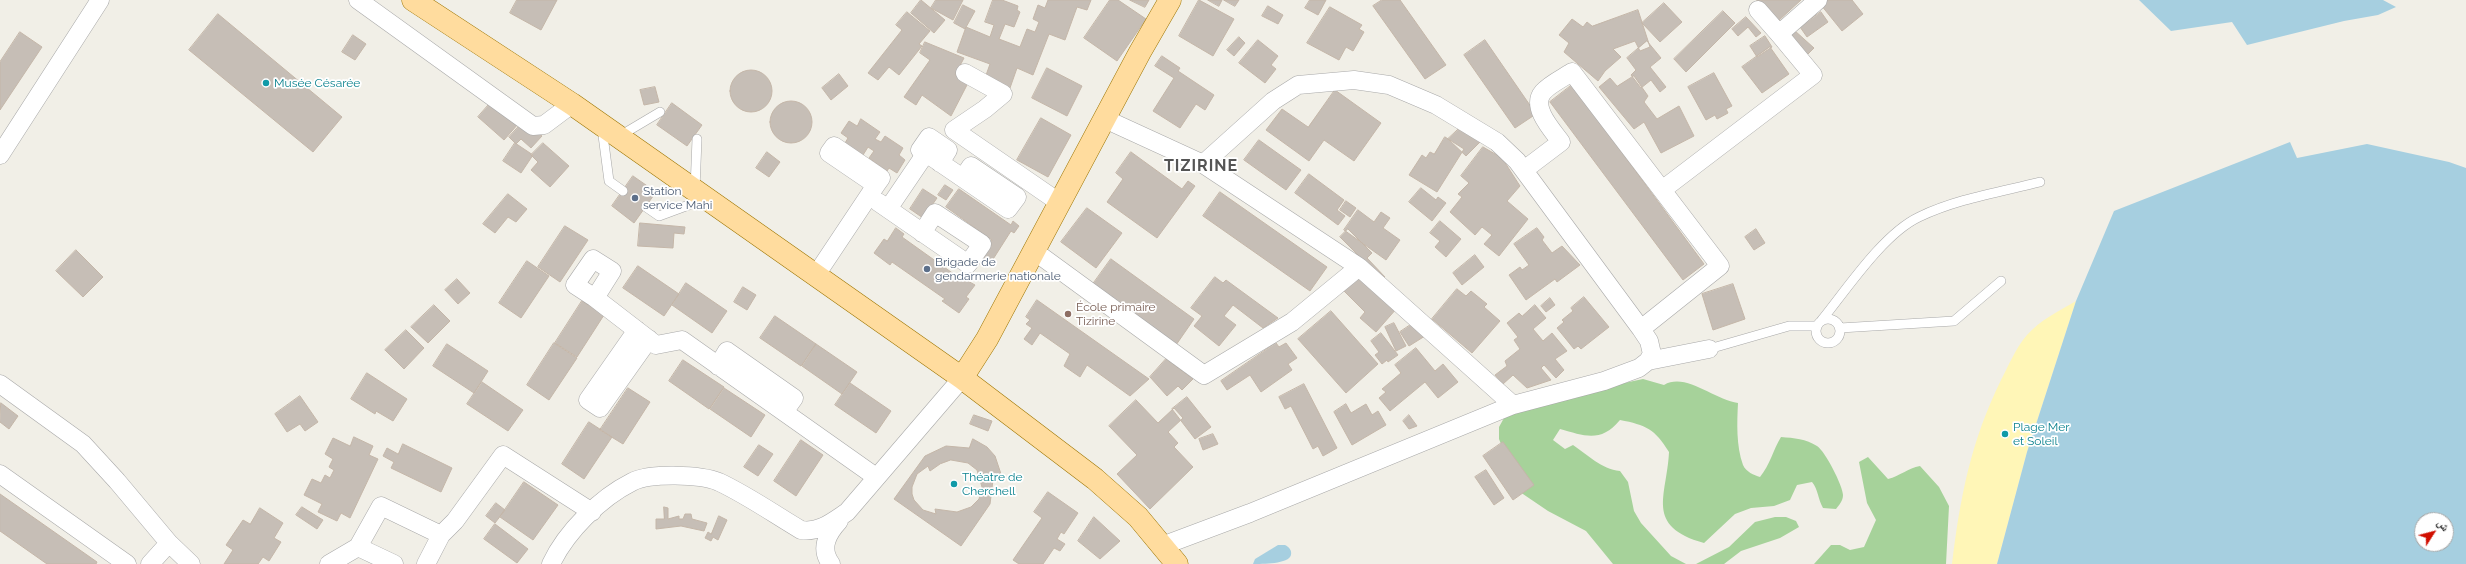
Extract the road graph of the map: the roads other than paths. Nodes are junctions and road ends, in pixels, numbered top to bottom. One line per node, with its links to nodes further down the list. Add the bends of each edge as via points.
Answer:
1 (100, 0): 14 (street)
2 (358, 0): 9 (street, via 533,126 544,125)
3 (414, 0): 9 (main road)
4 (1170, 0): 11 (main road)
5 (1818, 0): 7 (street)
6 (1758, 10): 7 (street)
7 (1779, 34): 19 (street, via 1813,75)
8 (965, 73): 22 (street, via 1003,94 954,130)
9 (572, 104): 12 (main road)
10 (660, 112): 12 (lane)
11 (1105, 119): 15 (street); 22 (main road)
12 (610, 131): 20 (lane, via 609,181); 21 (main road)
13 (697, 139): 21 (lane)
14 (0, 155)
15 (1203, 164): 16 (street, via 1273,101 1298,85 1354,80 1388,85 1436,105 1497,142); 27 (street)
16 (1524, 170): 19 (street, via 1561,142 1544,118 1539,103 1542,92 1572,72); 33 (street)
17 (963, 178): 24 (street, via 932,158)
18 (2040, 182): 31 (lane, via 1961,202 1918,217 1888,239)
19 (1662, 190): 33 (street, via 1720,266)
20 (623, 191)
21 (701, 194): 23 (lane, via 659,216); 28 (main road)
22 (1060, 203): 26 (main road)
23 (646, 207)
24 (888, 209): 25 (street); 28 (street, via 872,191)
25 (922, 233)
26 (1034, 250): 27 (street, via 1204,375 1292,322); 36 (main road, via 987,339)
27 (1359, 267): 38 (street)
28 (816, 276): 36 (main road)
29 (2001, 281): 32 (lane, via 1954,321)
30 (595, 298): 40 (street, via 656,345 682,340)
31 (1818, 324): 32 (lane, via 1832,319); 32 (lane, via 1818,338 1829,344 1839,336); 34 (lane, via 1789,326)
32 (1840, 328)
33 (1641, 329): 35 (street, via 1649,341 1652,354)
34 (1709, 349): 35 (street)
35 (1648, 361): 38 (street, via 1639,368 1604,380)
36 (962, 378): 40 (street); 46 (main road, via 1095,479 1138,517)
37 (0, 384): 45 (street, via 83,444)
38 (1513, 405): 46 (street, via 1250,513)
39 (0, 474): 49 (street)
40 (876, 477): 42 (street)
41 (592, 512): 43 (street, via 612,494 633,481 686,477 718,482); 44 (street, via 503,455 456,522); 55 (street, via 563,545)
42 (846, 512): 43 (street, via 813,531 801,530); 48 (street, via 826,540 825,549)
43 (795, 526): 48 (street)
44 (441, 535): 47 (street, via 381,506); 54 (street)
45 (169, 543): 50 (street); 51 (street)
46 (1162, 546): 56 (main road)
47 (358, 547): 52 (street); 53 (street)
48 (830, 563)
49 (127, 564)
50 (150, 564)
51 (191, 564)
52 (329, 564)
53 (394, 564)
54 (426, 564)
55 (551, 564)
56 (1176, 564)

